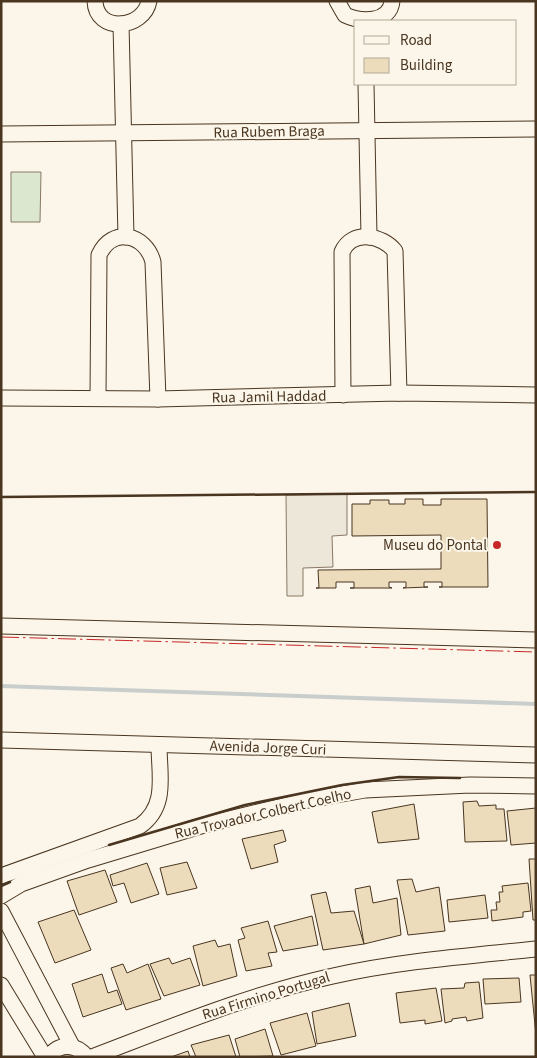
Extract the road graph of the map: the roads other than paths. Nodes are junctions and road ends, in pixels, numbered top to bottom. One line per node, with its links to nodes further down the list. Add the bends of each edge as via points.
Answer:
1 (95, 1): 6 (street, via 98,15 103,20)
2 (149, 1): 6 (street, via 142,16)
3 (337, 1): 5 (street, via 345,14)
4 (392, 1): 5 (street, via 385,15)
5 (365, 20)
6 (121, 24): 11 (street)
7 (366, 85): 9 (street)
8 (536, 129): 9 (street, Rua Rubem Braga)
9 (366, 131): 11 (street, Rua Rubem Braga); 13 (street)
10 (1, 134): 11 (street, Rua Rubem Braga)
11 (123, 134): 12 (street)
12 (126, 237): 18 (street, via 113,239 103,246 99,255); 19 (street, via 144,244 151,252 153,262)
13 (369, 237): 14 (street, via 384,241 395,251); 16 (street, via 352,240 342,252)
14 (399, 393): 15 (street, Rua Jamil Haddad); 16 (street, Rua Jamil Haddad)
15 (536, 394)
16 (343, 395): 19 (street, Rua Jamil Haddad)
17 (1, 398): 18 (street, Rua Jamil Haddad)
18 (98, 398): 19 (street, Rua Jamil Haddad)
19 (158, 399)
20 (1, 626): 21 (street)
21 (536, 640)
22 (1, 740): 23 (street, Avenida Jorge Curi)
23 (159, 745): 24 (street, Avenida Jorge Curi); 26 (street, via 160,799 156,810 140,826)
24 (536, 755)
25 (536, 786): 27 (street, Rua Trovador Colbert Coelho, via 470,785 365,790 308,800 204,825 88,860 21,884)
26 (1, 876)
27 (1, 896)
28 (1, 911): 31 (street)
29 (536, 949): 35 (street, Rua Firmino Portugal, via 441,958 334,975 236,1003)
30 (1, 985): 32 (street)
31 (72, 1046): 33 (street, via 62,1047); 34 (street, via 82,1050)
32 (45, 1057)
33 (49, 1057)
34 (87, 1057)
35 (92, 1057)

